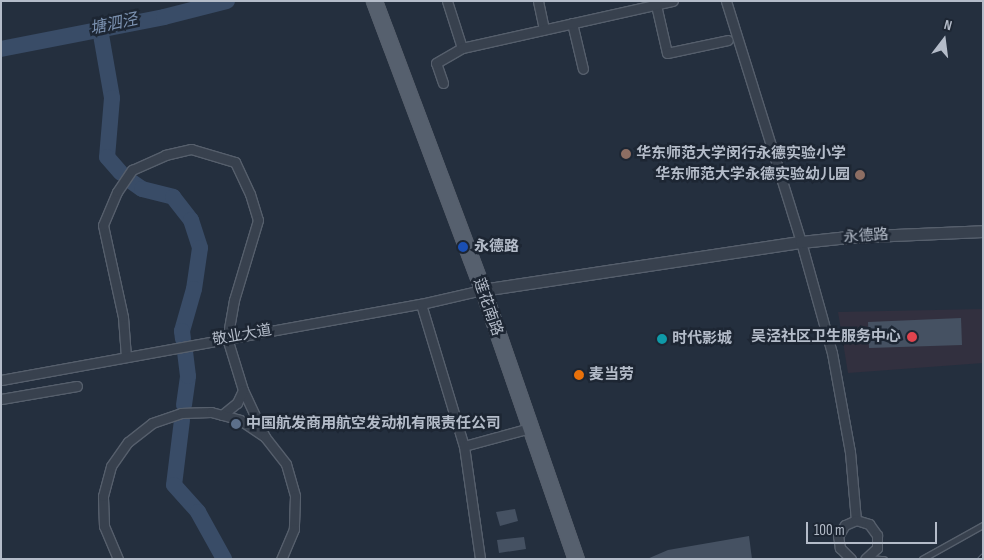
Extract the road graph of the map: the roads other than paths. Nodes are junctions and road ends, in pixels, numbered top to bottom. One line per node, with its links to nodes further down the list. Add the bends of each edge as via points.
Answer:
1 (447, 1): 10 (street)
2 (538, 1): 8 (street)
3 (671, 1): 6 (street)
4 (726, 1): 14 (street)
5 (374, 2): 15 (main road, 莲花南路)
6 (656, 5): 7 (street); 9 (street, via 667,53)
7 (572, 23): 8 (street); 11 (street)
8 (544, 30): 10 (street)
9 (728, 40)
10 (462, 48): 12 (street, via 436,64)
11 (583, 70)
12 (443, 84)
13 (983, 231): 14 (street, 永德路, via 848,236)
14 (801, 242): 15 (street, 永德路); 27 (street, via 832,353 850,452)
15 (482, 290): 16 (street, 敬业大道); 24 (main road, 莲花南路)
16 (421, 304): 17 (street, 敬业大道); 26 (street)
17 (227, 338): 18 (street, 敬业大道); 18 (street, via 234,300 258,220 250,194 234,162 191,149 165,155 132,170 117,192 103,225 123,317); 21 (street)
18 (126, 356): 19 (street, 敬业大道)
19 (1, 380)
20 (77, 386): 22 (street)
21 (243, 390): 23 (street, via 237,403); 25 (street)
22 (1, 399)
23 (222, 415): 25 (street, via 240,420); 31 (street, via 181,413 152,423 128,442 112,466 103,496 104,526)
24 (530, 428): 26 (street); 35 (main road, 莲花南路)
25 (265, 437): 29 (street, via 286,464 296,496 294,529)
26 (464, 446): 34 (street)
27 (856, 520): 30 (street, via 869,524 877,534 877,548); 36 (street, via 845,525 838,536 840,548)
28 (983, 525): 38 (lane)
29 (289, 540): 32 (street); 33 (street)
30 (867, 558): 37 (lane)
31 (118, 559)
32 (281, 559)
33 (289, 559)
34 (480, 559)
35 (576, 559)
36 (851, 559)
37 (884, 559)
38 (922, 559)

